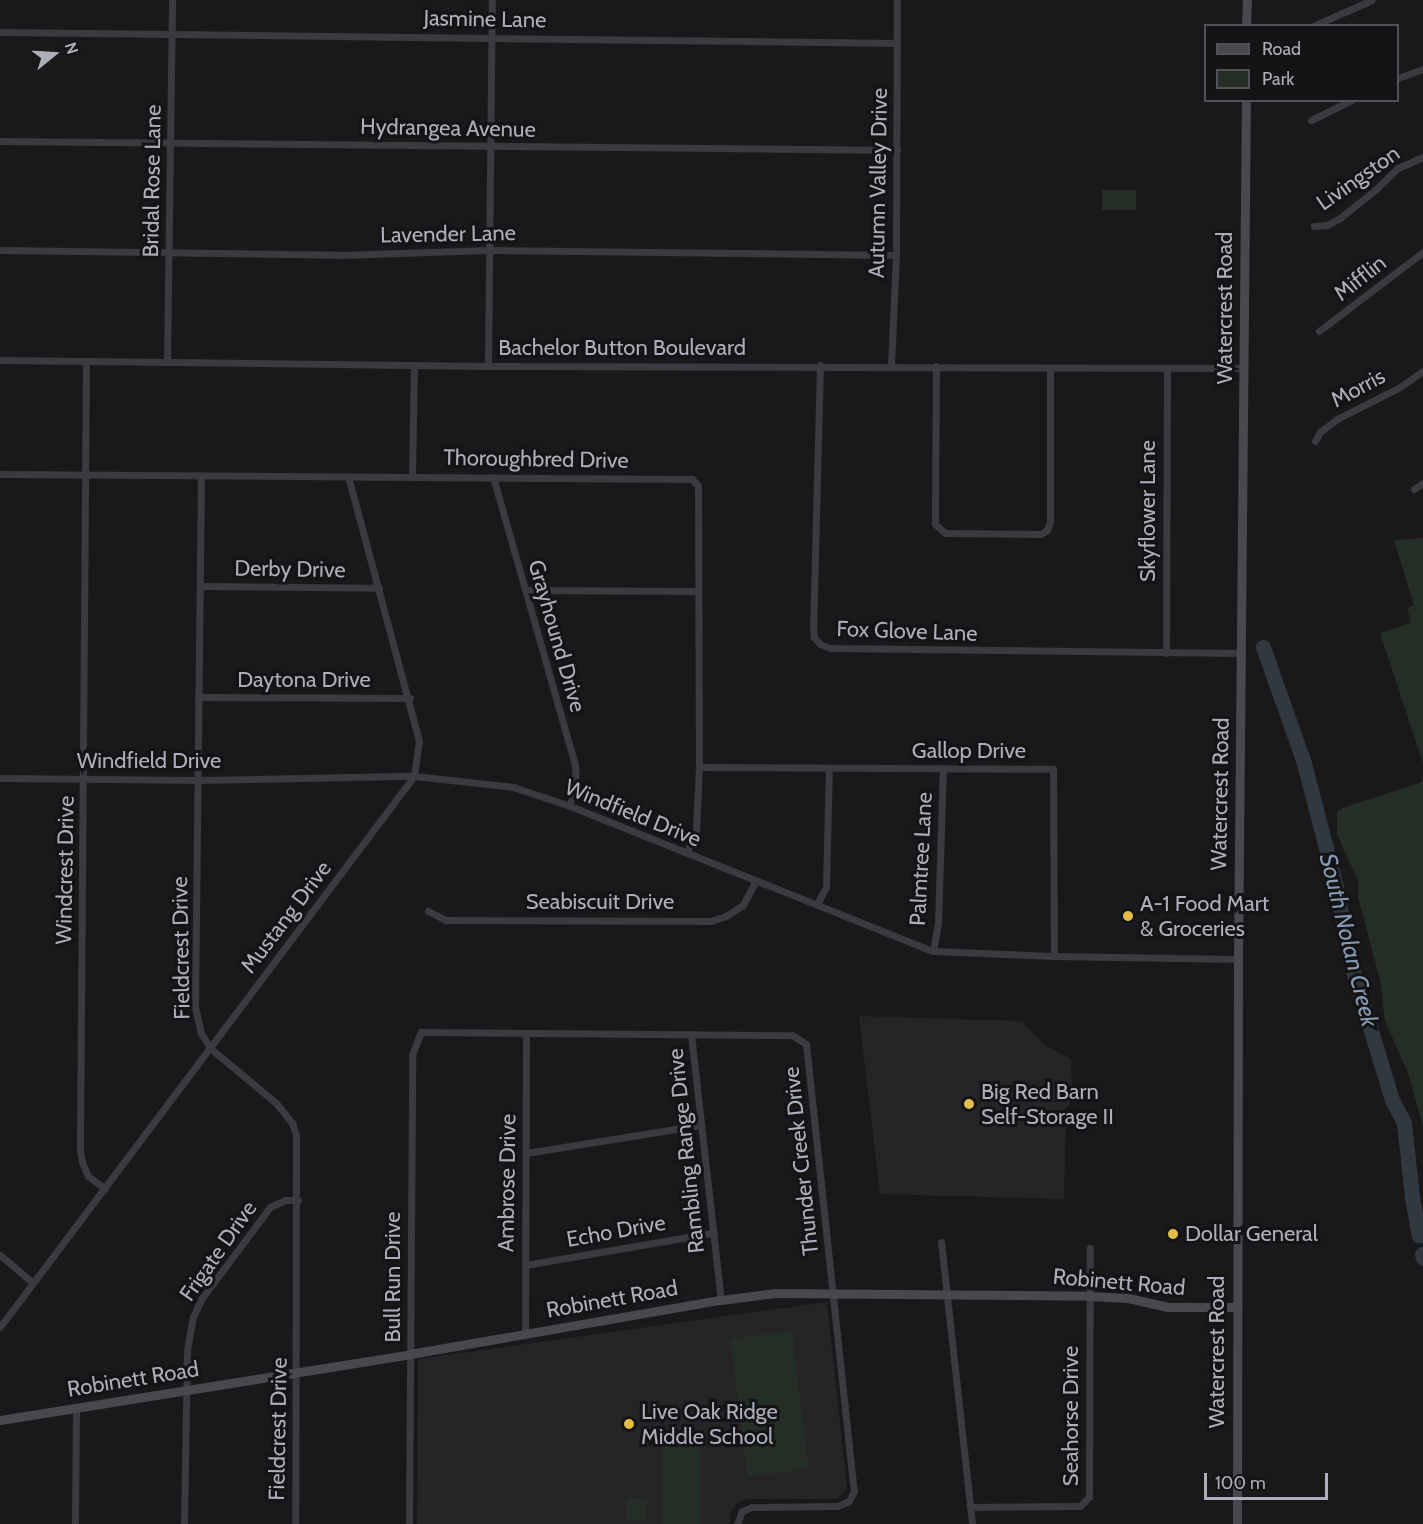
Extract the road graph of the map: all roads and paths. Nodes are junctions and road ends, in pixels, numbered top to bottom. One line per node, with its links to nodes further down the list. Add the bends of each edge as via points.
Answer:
1 (172, 0): 9 (street, Bridal Rose Lane)
2 (492, 0): 10 (street)
3 (897, 0): 11 (street, Autumn Valley Drive)
4 (1247, 0): 6 (street)
5 (1372, 0): 7 (street)
6 (1246, 24)
7 (1317, 24)
8 (0, 32): 9 (street, Jasmine Lane)
9 (172, 34): 10 (street, Jasmine Lane); 18 (street, Bridal Rose Lane)
10 (492, 37): 11 (street, Jasmine Lane); 19 (street)
11 (897, 43): 20 (street, Autumn Valley Drive)
12 (1423, 69): 13 (street)
13 (1399, 78)
14 (1246, 102): 38 (street, Watercrest Road)
15 (1348, 102): 16 (street)
16 (1311, 120)
17 (0, 141): 18 (street, Hydrangea Avenue)
18 (170, 143): 19 (street, Hydrangea Avenue); 26 (street, Bridal Rose Lane)
19 (491, 147): 20 (street, Hydrangea Avenue); 24 (street)
20 (897, 150): 27 (street, Autumn Valley Drive)
21 (1423, 157): 22 (street, Livingston, via 1398,168 1340,218)
22 (1314, 226)
23 (0, 250): 26 (street, Lavender Lane)
24 (489, 250): 26 (street, Lavender Lane, via 341,255); 27 (street, Lavender Lane); 34 (street)
25 (1423, 252): 28 (street, Mifflin)
26 (169, 253): 31 (street, Bridal Rose Lane)
27 (896, 255): 35 (street, Autumn Valley Drive)
28 (1319, 331)
29 (0, 360): 30 (street, Bachelor Button Boulevard)
30 (86, 361): 31 (street, Bachelor Button Boulevard); 43 (street, Windcrest Drive)
31 (167, 362): 32 (street, Bachelor Button Boulevard)
32 (414, 365): 34 (street, Bachelor Button Boulevard); 46 (street)
33 (820, 365): 34 (street, Bachelor Button Boulevard); 35 (street, Bachelor Button Boulevard); 54 (street, Fox Glove Lane, via 813,624 813,637 820,644 830,648)
34 (488, 366)
35 (891, 366): 36 (street, Bachelor Button Boulevard)
36 (936, 366): 37 (street, Bachelor Button Boulevard); 37 (street, via 935,524 945,533 1041,534 1047,530)
37 (1050, 368): 39 (street, Bachelor Button Boulevard)
38 (1244, 368): 39 (street, Bachelor Button Boulevard); 55 (street, Watercrest Road)
39 (1167, 369): 54 (street, Skyflower Lane)
40 (1423, 371): 41 (street, Morris, via 1337,419)
41 (1315, 441)
42 (0, 474): 43 (street, Thoroughbred Drive)
43 (86, 475): 44 (street, Thoroughbred Drive); 63 (street, Windcrest Drive)
44 (201, 476): 45 (street, Thoroughbred Drive); 50 (street, Fieldcrest Drive)
45 (348, 476): 46 (street, Thoroughbred Drive); 51 (street, Mustang Drive)
46 (412, 476): 47 (street, Thoroughbred Drive)
47 (493, 477): 52 (street, Grayhound Drive); 53 (street, Thoroughbred Drive, via 692,479 698,486)
48 (1423, 483): 49 (street)
49 (1414, 489)
50 (200, 586): 51 (street, Derby Drive); 56 (street, Fieldcrest Drive)
51 (379, 588): 57 (street, Mustang Drive)
52 (526, 590): 53 (street); 65 (street, Grayhound Drive, via 575,764 576,783)
53 (698, 591): 58 (street, Thoroughbred Drive)
54 (1166, 653): 55 (street, Fox Glove Lane)
55 (1240, 653): 72 (street, Watercrest Road)
56 (198, 697): 57 (street, Daytona Drive); 64 (street, Fieldcrest Drive)
57 (410, 698): 61 (street, Mustang Drive, via 419,741)
58 (699, 767): 59 (street, Gallop Drive); 66 (street, Thoroughbred Drive, via 696,831)
59 (829, 768): 60 (street, Gallop Drive); 68 (street, via 826,886)
60 (943, 768): 70 (street, Palmtree Lane, via 939,924); 71 (street, Gallop Drive, via 1053,769)
61 (414, 776): 64 (street, Windfield Drive); 65 (street, Windfield Drive, via 513,787); 76 (street, Mustang Drive)
62 (0, 778): 63 (street, Windfield Drive)
63 (84, 780): 64 (street, Windfield Drive); 79 (street, Windcrest Drive, via 80,1150 88,1176)
64 (198, 780): 76 (street, Fieldcrest Drive, via 195,1007 201,1033)
65 (570, 806): 66 (street, Windfield Drive)
66 (686, 854): 67 (street, Windfield Drive)
67 (756, 881): 68 (street, Windfield Drive); 69 (street, Seabiscuit Drive, via 743,905 710,921 446,920)
68 (817, 904): 70 (street, Windfield Drive)
69 (428, 911)
70 (933, 951): 71 (street, Windfield Drive)
71 (1054, 956): 72 (street, Windfield Drive)
72 (1238, 959): 91 (street, Watercrest Road)
73 (421, 1032): 74 (street, Thunder Creek Drive); 94 (street, Bull Run Drive, via 412,1055)
74 (526, 1033): 75 (street, Thunder Creek Drive); 78 (street, Ambrose Drive)
75 (691, 1034): 77 (street, Rambling Range Drive); 87 (street, Thunder Creek Drive, via 792,1035 806,1044)
76 (210, 1048): 79 (street, Mustang Drive); 80 (street, Fieldcrest Drive, via 276,1103 292,1124 298,1147)
77 (701, 1125): 78 (street); 81 (street, Rambling Range Drive)
78 (526, 1153): 85 (street, Ambrose Drive)
79 (105, 1189): 86 (street, Mustang Drive)
80 (298, 1200): 95 (street, Fieldcrest Drive); 96 (street, Frigate Drive, via 285,1200 270,1208 202,1298 188,1334)
81 (713, 1233): 85 (street, Echo Drive); 90 (street, Rambling Range Drive)
82 (941, 1242): 88 (street)
83 (1090, 1248): 89 (street, Seahorse Drive)
84 (0, 1255): 86 (street)
85 (525, 1265): 93 (street, Ambrose Drive)
86 (33, 1283): 92 (street, Mustang Drive)
87 (834, 1293): 88 (street, Robinett Road); 90 (street, Robinett Road, via 776,1293); 104 (street, Thunder Creek Drive, via 854,1491 849,1501 837,1506 752,1507 742,1511)
88 (946, 1293): 89 (street, Robinett Road); 99 (street)
89 (1090, 1296): 91 (street, Robinett Road, via 1128,1298 1168,1307); 99 (street, Seahorse Drive, via 1089,1497 1080,1506)
90 (721, 1300): 93 (street, Robinett Road)
91 (1236, 1307): 106 (street, Watercrest Road)
92 (0, 1328)
93 (525, 1334): 94 (street, Robinett Road)
94 (410, 1354): 95 (street, Robinett Road); 103 (street, Bull Run Drive)
95 (297, 1373): 96 (street, Robinett Road); 102 (street, Fieldcrest Drive)
96 (186, 1390): 97 (street, Robinett Road); 101 (street, Frigate Drive)
97 (76, 1408): 98 (street, Robinett Road); 100 (street)
98 (0, 1420)
99 (970, 1507): 105 (street)
100 (75, 1524)
101 (184, 1524)
102 (295, 1524)
103 (409, 1524)
104 (736, 1524)
105 (972, 1524)
106 (1237, 1524)

